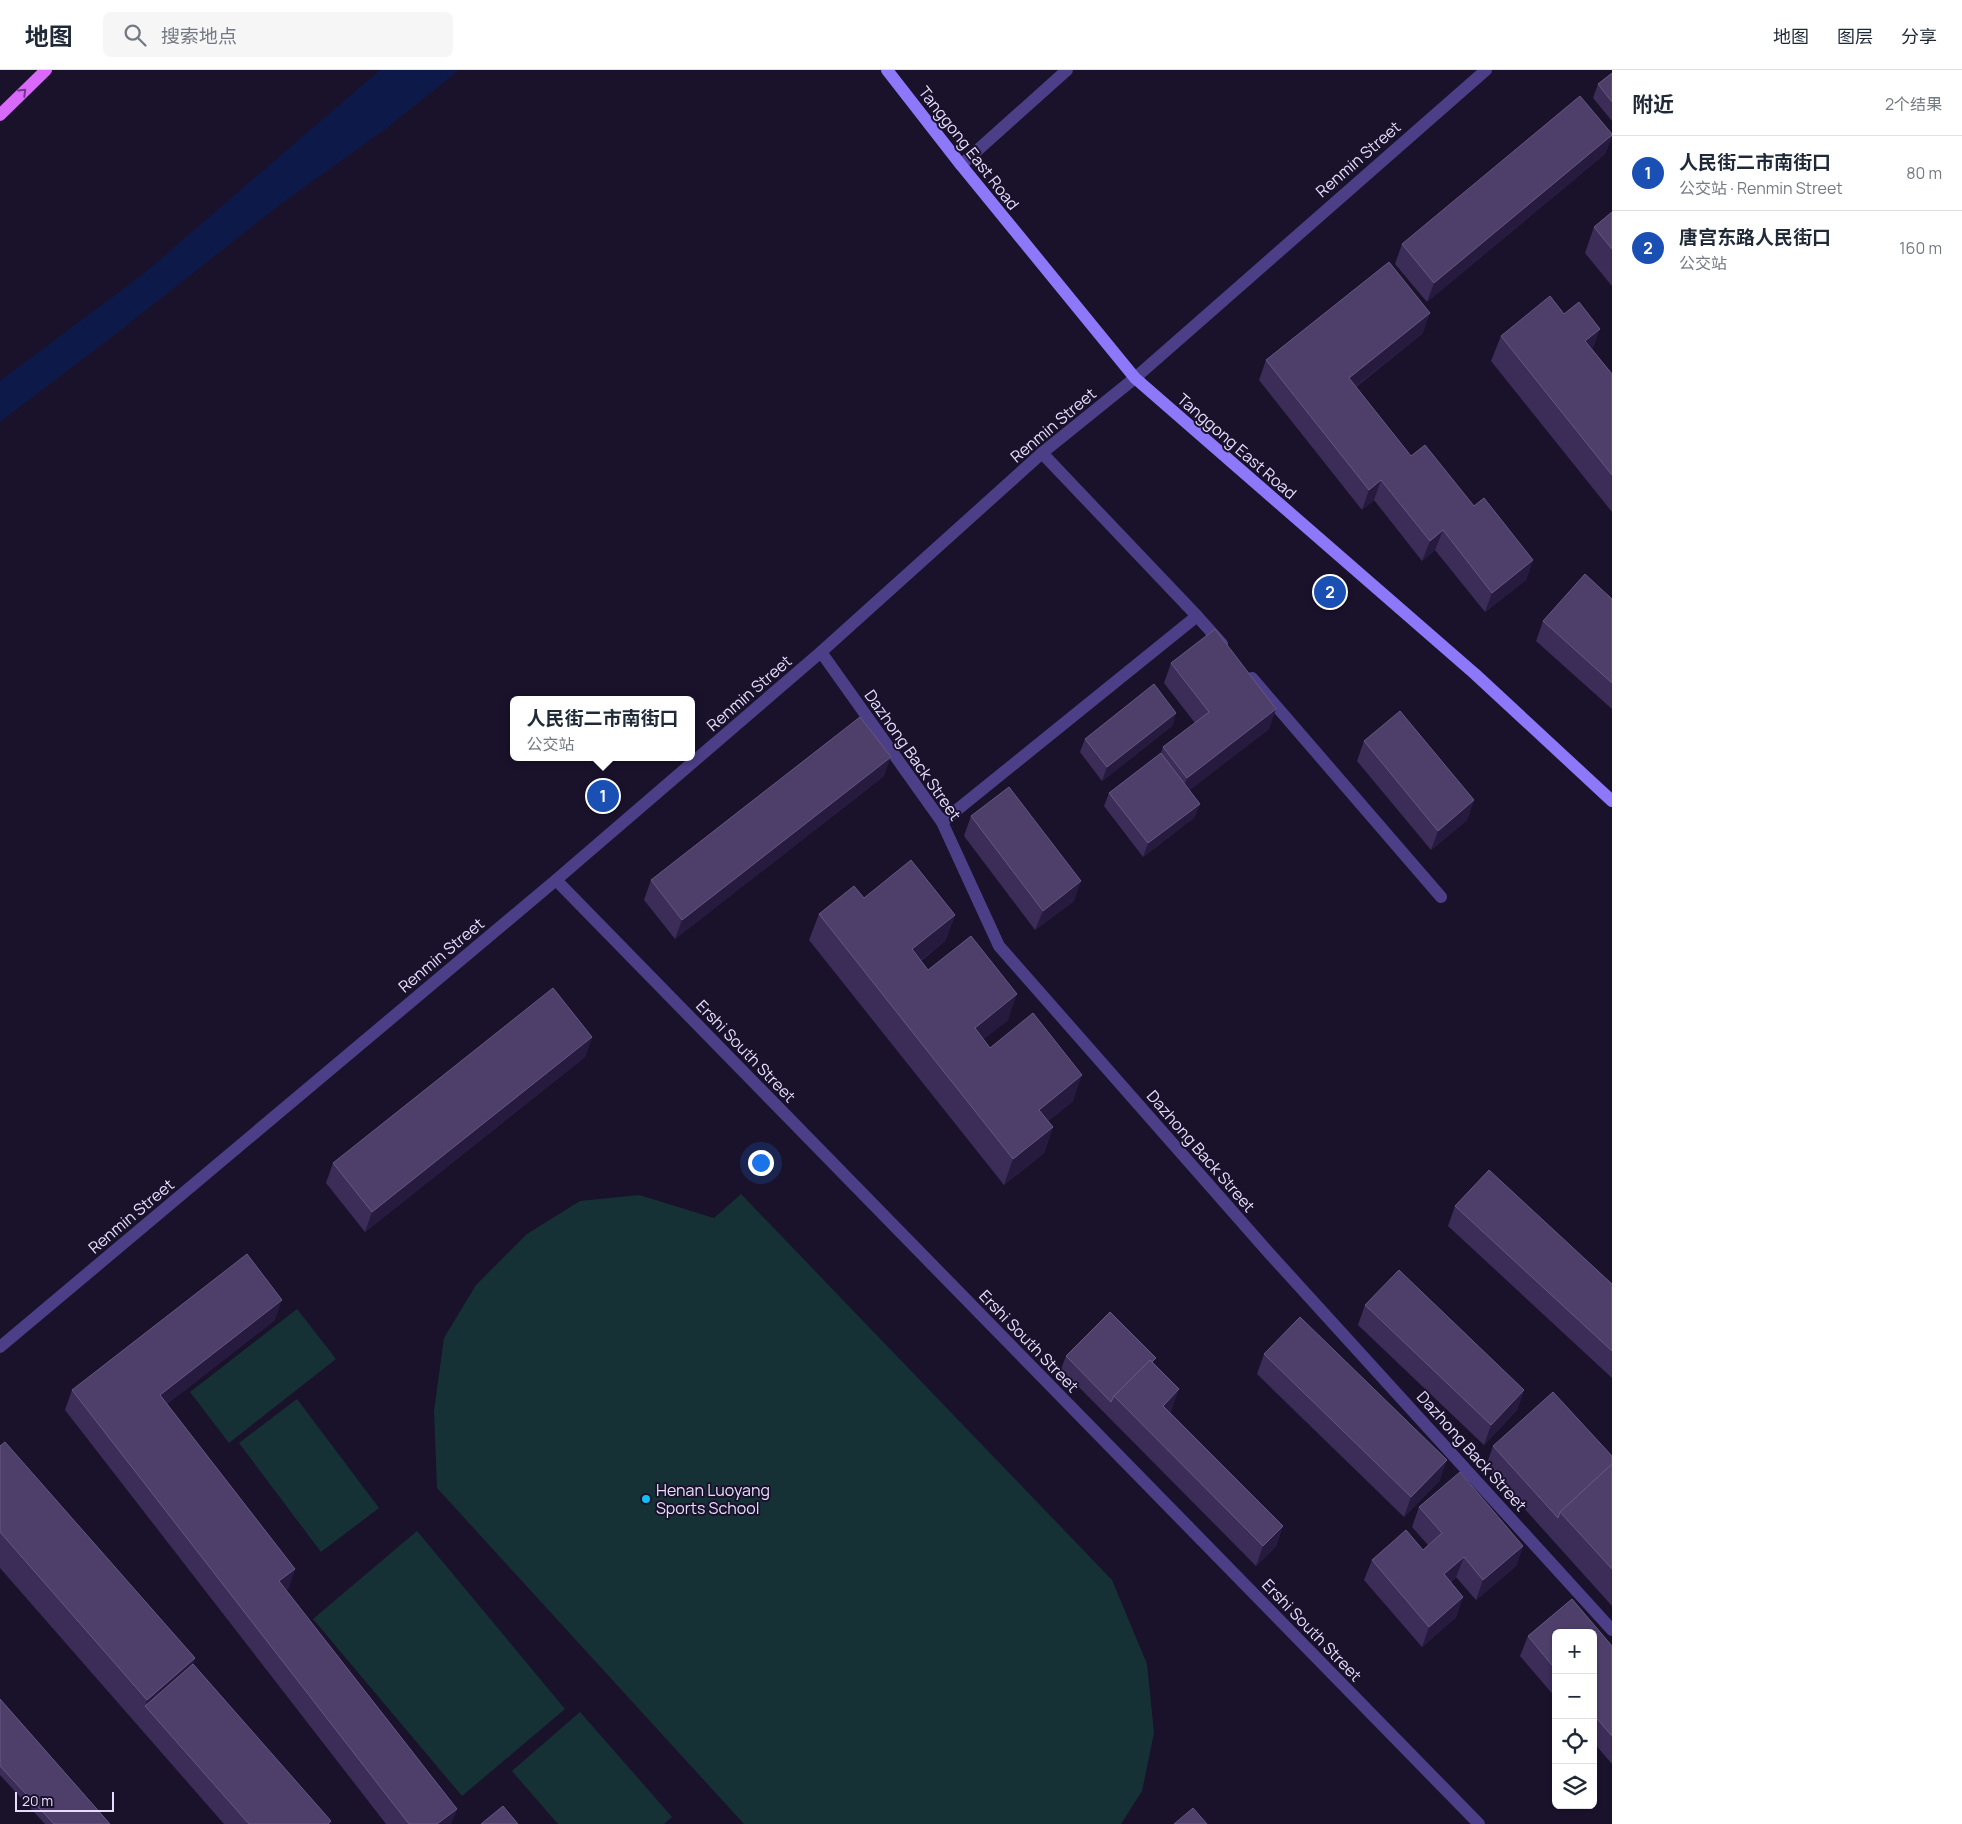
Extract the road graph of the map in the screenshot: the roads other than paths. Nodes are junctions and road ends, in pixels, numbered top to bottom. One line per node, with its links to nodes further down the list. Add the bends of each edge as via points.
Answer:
1 (46, 70): 5 (main road, one-way to 1)
2 (887, 70): 6 (street, Tanggong East Road)
3 (1067, 70): 6 (street)
4 (1486, 70): 7 (street, Renmin Street)
5 (0, 115)
6 (961, 166): 7 (street, Tanggong East Road)
7 (1134, 378): 8 (street, Renmin Street); 15 (street, Tanggong East Road, via 1475,674)
8 (1042, 453): 9 (street); 10 (street, Renmin Street)
9 (1197, 616): 11 (street); 16 (street)
10 (821, 652): 13 (street, Renmin Street); 16 (street, Dazhong Back Street)
11 (1230, 653)
12 (1242, 667): 18 (street)
13 (695, 760)
14 (694, 761): 17 (street, Renmin Street)
15 (1612, 801)
16 (942, 822): 20 (street, Dazhong Back Street, via 1000,946 1269,1253)
17 (556, 880): 19 (street, Renmin Street); 21 (street, Ershi South Street)
18 (1441, 897)
19 (0, 1347)
20 (1612, 1630)
21 (1479, 1824)

